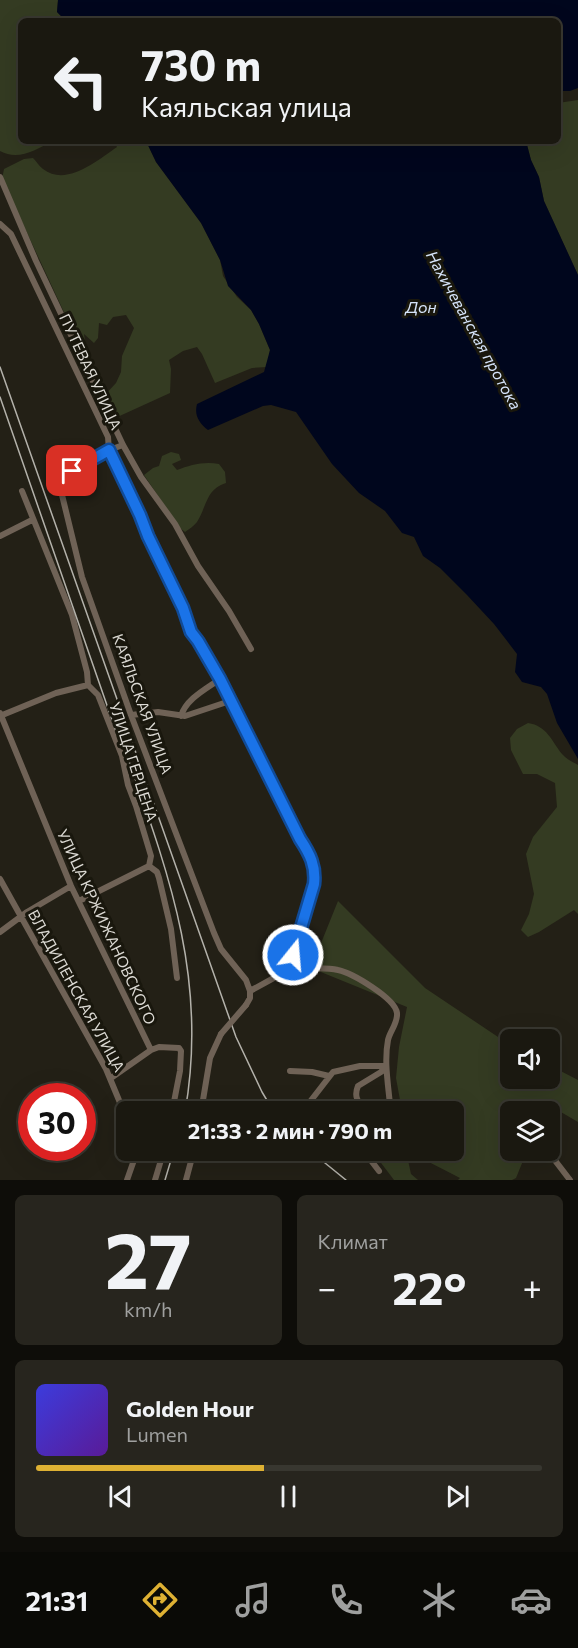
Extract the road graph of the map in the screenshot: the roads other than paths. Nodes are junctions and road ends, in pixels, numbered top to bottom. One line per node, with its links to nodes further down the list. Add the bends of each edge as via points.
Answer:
1 (0, 177): 3 (street, ПУТЕВАЯ УЛИЦА)
2 (0, 224): 4 (street, ПУТЕВАЯ УЛИЦА, via 11,234 108,437)
3 (123, 445): 4 (street, КАЯЛЬСКАЯ УЛИЦА); 8 (street, ПУТЕВАЯ УЛИЦА)
4 (109, 450): 9 (street, ПУТЕВАЯ УЛИЦА, via 191,632); 13 (street, КАЯЛЬСКАЯ УЛИЦА, via 72,471 62,481 62,495 82,576)
5 (22, 491): 6 (street, УЛИЦА ГЕРЦЕНА)
6 (32, 520): 7 (street); 10 (street, УЛИЦА ГЕРЦЕНА, via 72,615)
7 (0, 536)
8 (251, 649)
9 (220, 679): 11 (street, ПУТЕВАЯ УЛИЦА); 14 (street, via 183,708)
10 (88, 685): 12 (street); 15 (street, УЛИЦА ГЕРЦЕНА, via 98,695 122,756 151,856)
11 (230, 701): 14 (street); 21 (street, ПУТЕВАЯ УЛИЦА, via 313,862 314,884 294,949)
12 (0, 715): 17 (street, УЛИЦА КРЖИЖАНОВСКОГО)
13 (130, 715): 14 (street, via 158,712); 23 (street, КАЯЛЬСКАЯ УЛИЦА, via 214,933)
14 (181, 716)
15 (149, 866): 18 (street); 22 (street, УЛИЦА ГЕРЦЕНА, via 157,872 162,888)
16 (0, 879): 19 (street, ВЛАДИЛЕНСКАЯ УЛИЦА)
17 (71, 886): 18 (street, УЛИЦА КРЖИЖАНОВСКОГО); 19 (street)
18 (79, 901): 24 (street, УЛИЦА КРЖИЖАНОВСКОГО)
19 (21, 918): 20 (street); 28 (street, ВЛАДИЛЕНСКАЯ УЛИЦА)
20 (0, 932)
21 (295, 966): 23 (street); 25 (street, via 338,970 366,983 394,1006 397,1013 388,1041)
22 (177, 978)
23 (250, 991): 31 (street, bridge, via 246,1005 221,1034 210,1058)
24 (151, 1050): 28 (street); 30 (street, via 159,1047 182,1051)
25 (386, 1066): 27 (street, via 342,1069); 33 (street, via 358,1086); 34 (street)
26 (290, 1071): 27 (street)
27 (329, 1076): 32 (street)
28 (111, 1078): 29 (street, ВЛАДИЛЕНСКАЯ УЛИЦА)
29 (120, 1101)
30 (174, 1101)
31 (203, 1101)
32 (310, 1101)
33 (358, 1101)
34 (390, 1101)
35 (134, 1161): 41 (street)
36 (161, 1161): 42 (street)
37 (191, 1161): 43 (street)
38 (371, 1161): 40 (street)
39 (555, 1161): 44 (street)
40 (379, 1171)
41 (128, 1179)
42 (155, 1180)
43 (186, 1180)
44 (570, 1180)

